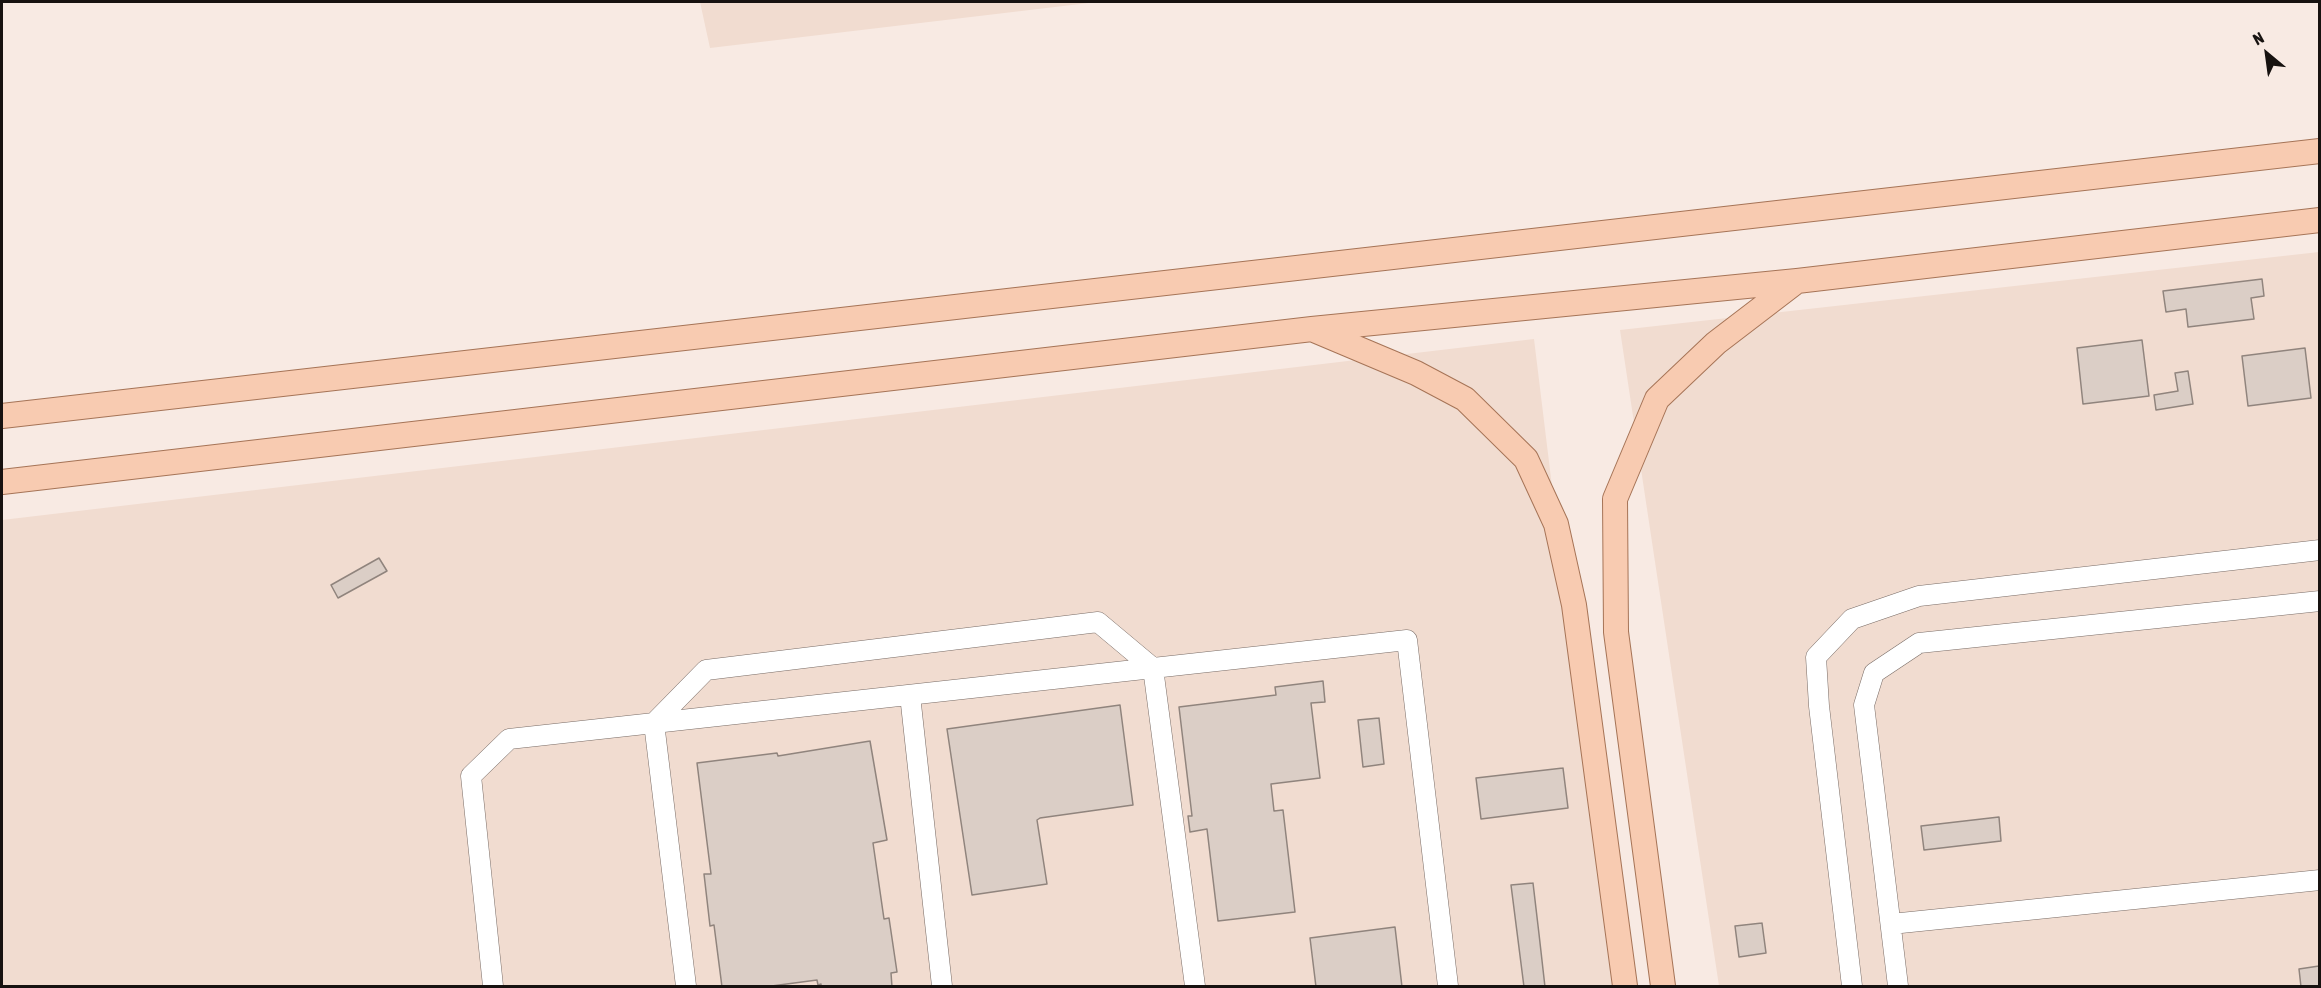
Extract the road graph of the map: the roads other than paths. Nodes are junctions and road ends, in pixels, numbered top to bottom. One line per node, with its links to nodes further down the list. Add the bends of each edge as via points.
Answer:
1 (2319, 151): 5 (main road)
2 (2319, 220): 3 (main road)
3 (1797, 280): 4 (main road); 20 (main road, via 1716,343 1657,399 1615,499 1616,632)
4 (1312, 329): 6 (main road); 19 (main road, via 1416,373 1465,399 1526,459 1556,524 1574,605)
5 (2, 416)
6 (2, 482)
7 (2319, 550): 21 (street, via 1919,596 1852,619 1816,657)
8 (2319, 601): 13 (street, via 1919,643 1874,673 1864,705)
9 (1154, 668): 10 (street); 11 (street, via 1098,622 706,670); 17 (street); 18 (street, via 1407,640)
10 (910, 695): 11 (street); 16 (street)
11 (654, 723): 14 (street, via 508,739 471,776); 15 (street)
12 (2319, 880): 13 (street)
13 (1891, 924): 22 (street)
14 (493, 987)
15 (686, 987)
16 (942, 987)
17 (1195, 987)
18 (1448, 987)
19 (1625, 987)
20 (1664, 987)
21 (1852, 987)
22 (1898, 987)

